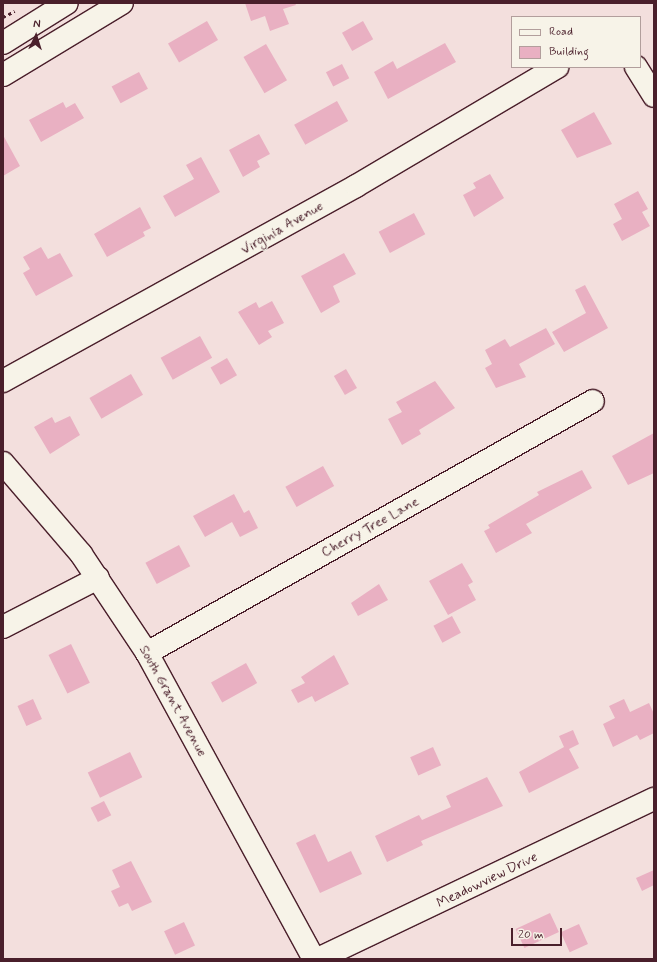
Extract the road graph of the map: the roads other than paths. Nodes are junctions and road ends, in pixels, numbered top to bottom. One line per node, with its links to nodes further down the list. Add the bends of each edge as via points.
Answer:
1 (67, 3): 3 (street)
2 (122, 3): 6 (street)
3 (3, 43)
4 (555, 68): 8 (street, Virginia Avenue, via 335,198)
5 (637, 68): 7 (street)
6 (3, 75)
7 (654, 96)
8 (3, 381)
9 (593, 401): 13 (street, Cherry Tree Lane)
10 (7, 475): 11 (street, South Grant Avenue)
11 (98, 578): 12 (street); 13 (street, South Grant Avenue)
12 (3, 627)
13 (147, 653): 15 (street, South Grant Avenue)
14 (654, 799): 16 (street, Meadowview Drive)
15 (314, 959)
16 (318, 959)

